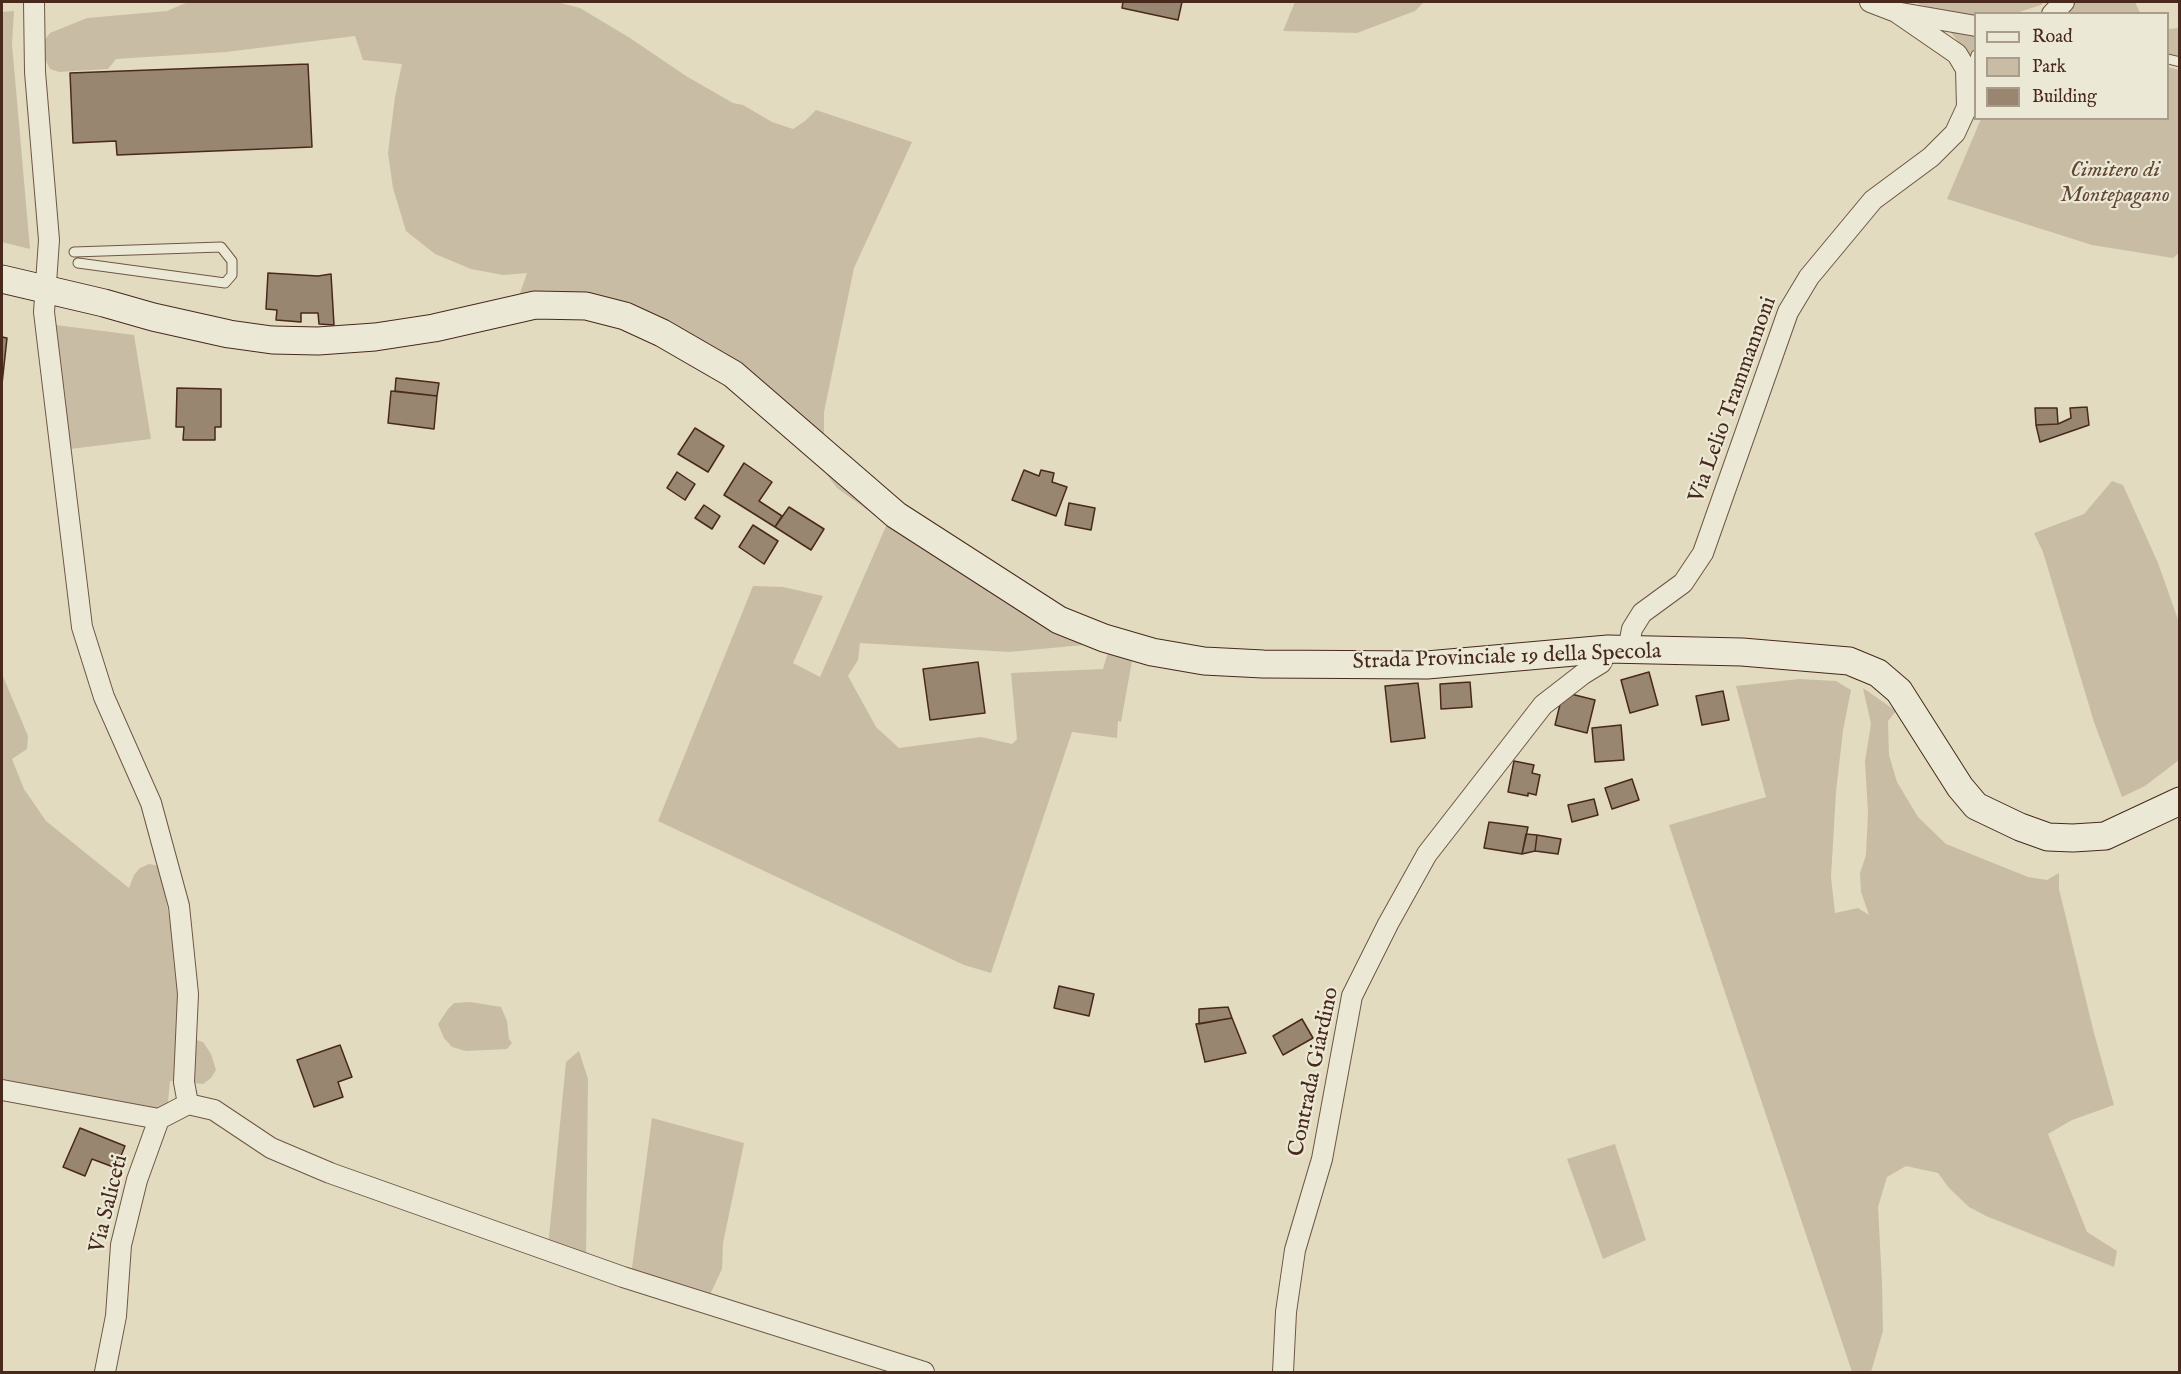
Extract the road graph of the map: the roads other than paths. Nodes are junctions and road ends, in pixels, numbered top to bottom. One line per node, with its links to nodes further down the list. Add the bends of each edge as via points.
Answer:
1 (33, 2): 10 (street, via 49,240)
2 (1870, 2): 3 (street, Via Lelio Trammannoni)
3 (1896, 12): 4 (street); 6 (street, Via Lelio Trammannoni, via 1957,54 1966,69)
4 (1974, 26)
5 (1974, 61): 6 (lane)
6 (1966, 107): 11 (street, Via Lelio Trammannoni, via 1955,132 1931,157 1873,200 1809,277 1788,312 1703,553 1683,583 1642,613)
7 (74, 252): 8 (lane, via 221,247 232,261 232,275 225,283)
8 (78, 263)
9 (2, 279): 10 (main road, Strada Provinciale 19 della Specola)
10 (47, 289): 11 (main road, Strada Provinciale 19 della Specola, via 229,334 272,340 375,337 535,305 586,306 625,316 733,374 896,515 996,580 1059,620 1152,652 1239,663 1427,666); 14 (street, via 44,312 82,627 104,697 151,803 179,906 188,994 184,1082)
11 (1618, 649): 12 (main road, Strada Provinciale 19 della Specola, via 1742,652 1849,662 1878,673 1899,691 1976,806 2048,837 2105,836); 18 (street, Contrada Giardino, via 1543,705 1427,854 1352,996 1322,1159 1295,1250 1286,1312)
12 (2180, 801)
13 (2, 1090): 15 (street)
14 (188, 1104): 15 (street); 17 (street, via 214,1110 271,1148 330,1173 623,1277)
15 (159, 1119): 16 (street, Via Saliceti, via 120,1245 116,1316)
16 (105, 1372)
17 (924, 1372)
18 (1284, 1372)

